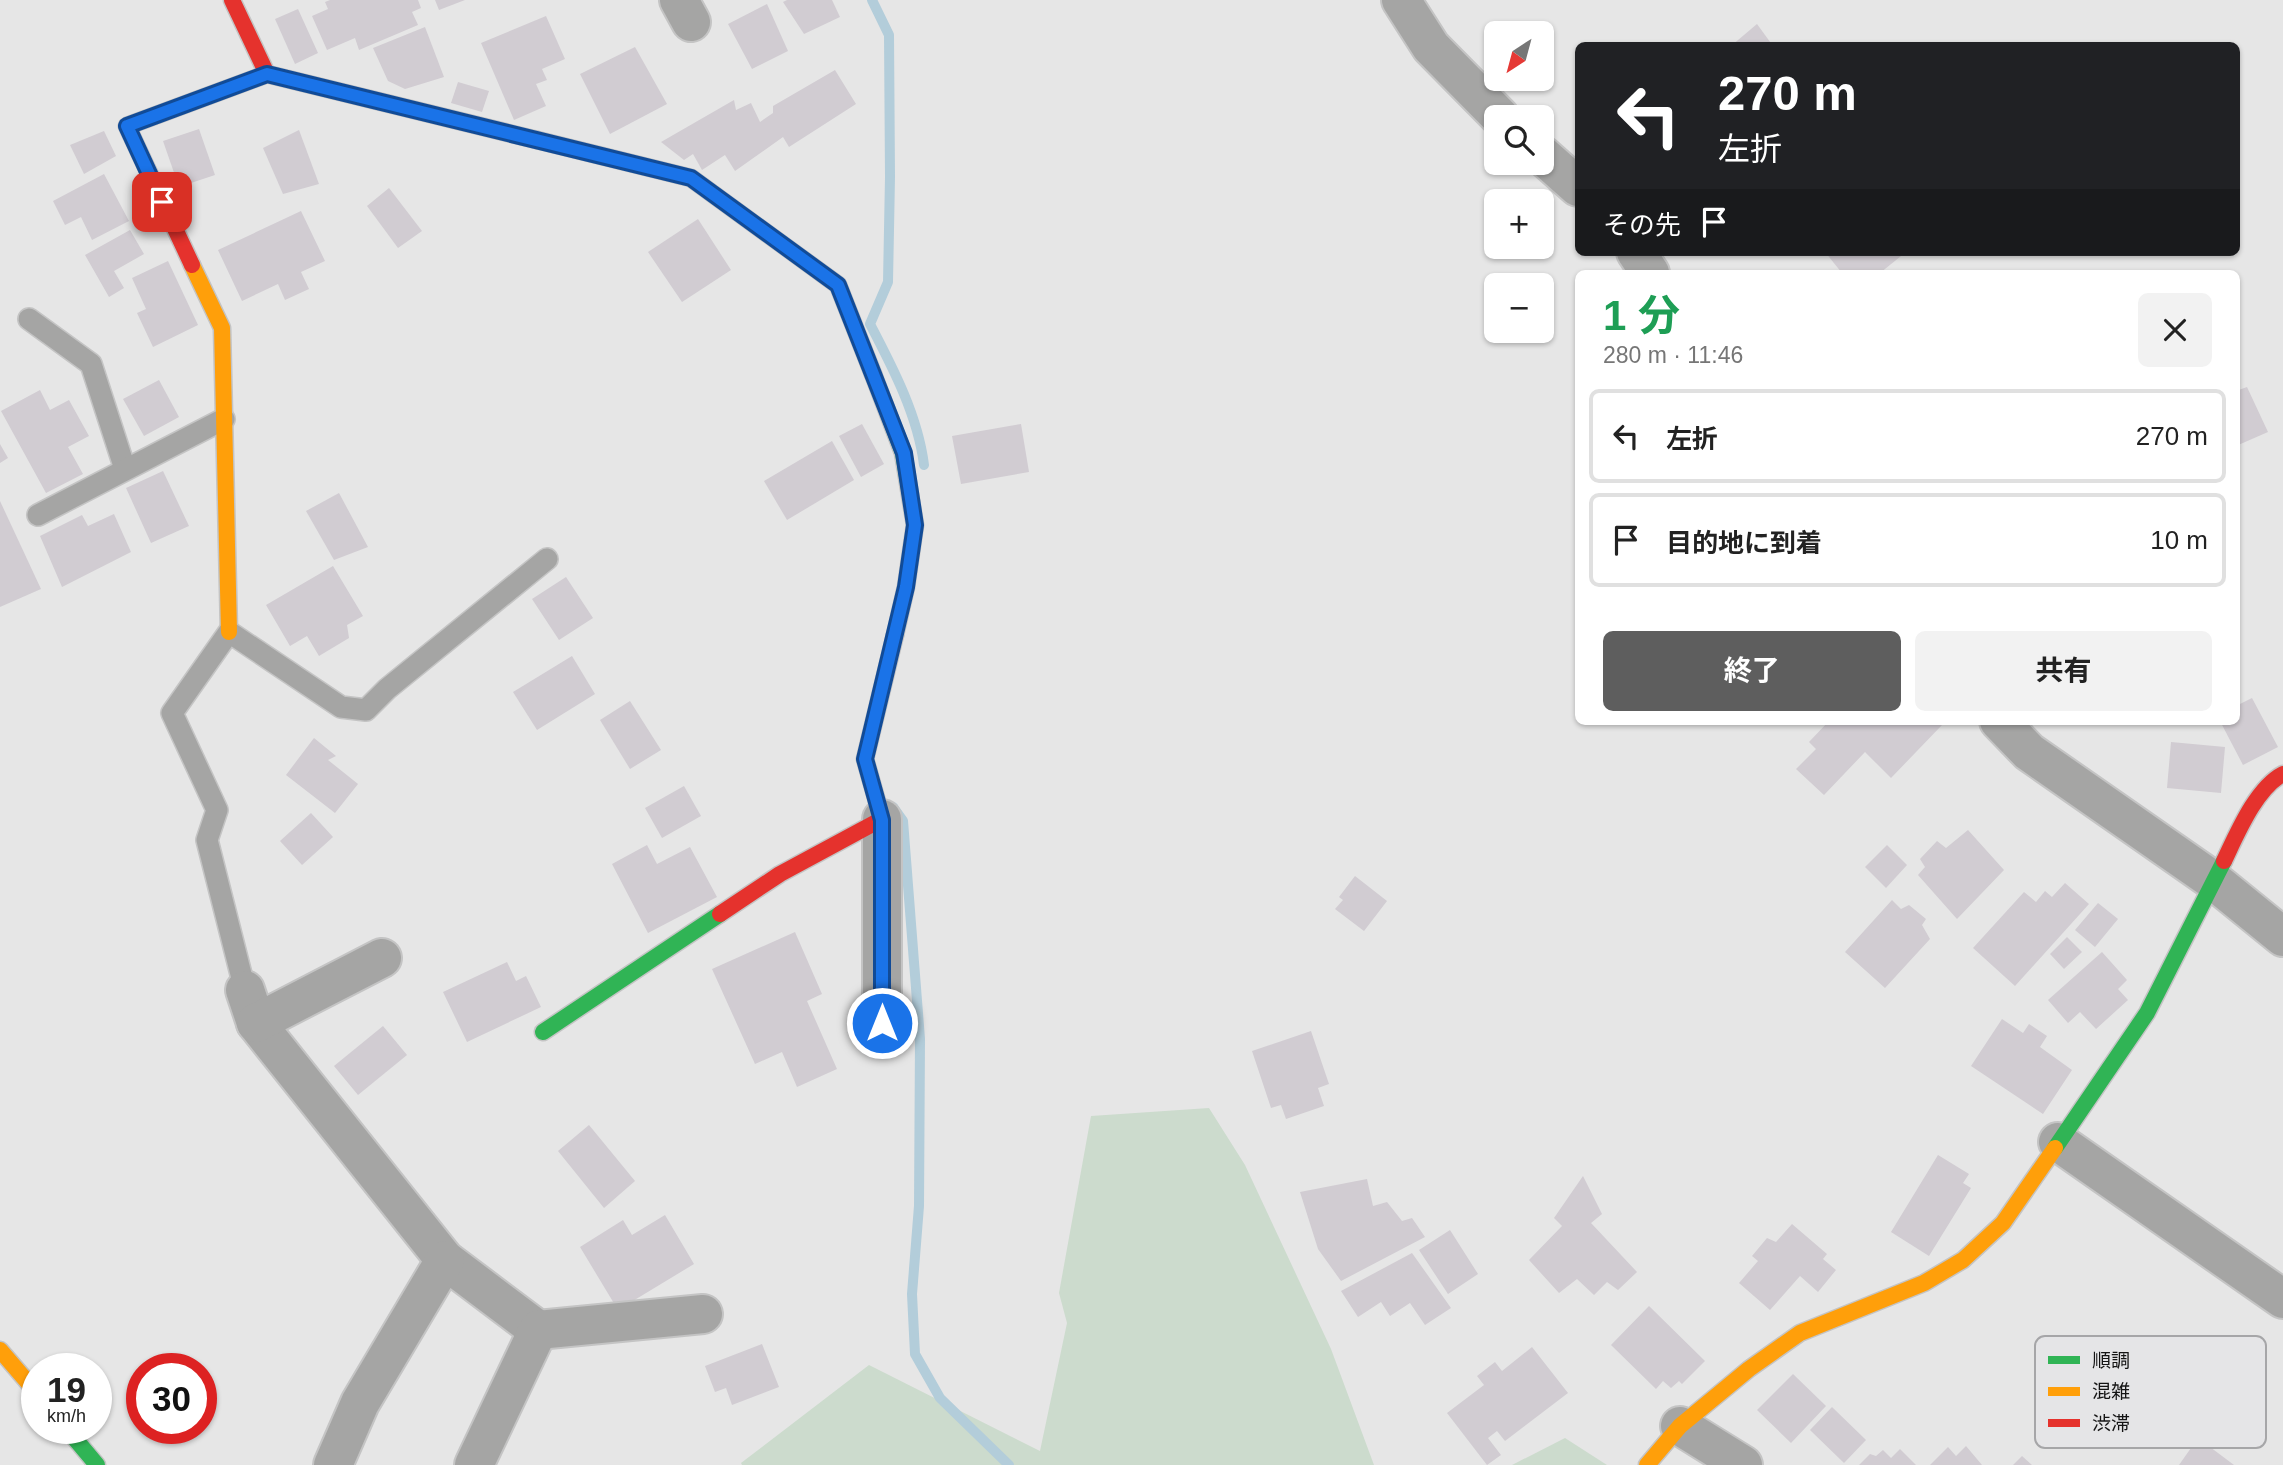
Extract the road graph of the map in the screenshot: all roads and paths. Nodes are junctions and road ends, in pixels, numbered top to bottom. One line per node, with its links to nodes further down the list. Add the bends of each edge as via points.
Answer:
1 (232, 0): 3 (street)
2 (1401, 0): 4 (street, via 1432,47)
3 (267, 74): 8 (street, via 127,126 222,328); 15 (street, via 691,178 838,285 904,453 915,525 906,587 865,759)
4 (1488, 105)
5 (1554, 166): 6 (street)
6 (1575, 184)
7 (29, 319): 9 (lane, via 91,364)
8 (224, 419): 9 (lane); 12 (street)
9 (125, 469): 10 (lane)
10 (38, 515)
11 (547, 559): 12 (lane, via 366,710 341,707)
12 (229, 632): 19 (lane, via 172,713 216,810 207,840)
13 (2003, 725): 16 (street, via 2029,752)
14 (2283, 774): 16 (street, via 2273,779 2247,815)
15 (882, 820): 20 (street); 21 (street, via 780,874)
16 (2214, 881): 17 (street); 22 (street, via 2147,1013)
17 (2283, 937)
18 (382, 958): 19 (street)
19 (251, 1007): 23 (street)
20 (882, 1023)
21 (543, 1032)
22 (2059, 1142): 24 (street); 29 (street, via 2003,1223 1963,1260 1924,1283 1800,1333)
23 (445, 1261): 26 (street); 32 (street, via 360,1403)
24 (2283, 1299)
25 (703, 1314): 26 (street)
26 (538, 1330): 33 (street)
27 (0, 1350): 28 (street)
28 (21, 1375)
29 (1680, 1426): 34 (street); 35 (street)
30 (79, 1444): 31 (street)
31 (97, 1465)
32 (333, 1465)
33 (474, 1465)
34 (1647, 1465)
35 (1743, 1465)

